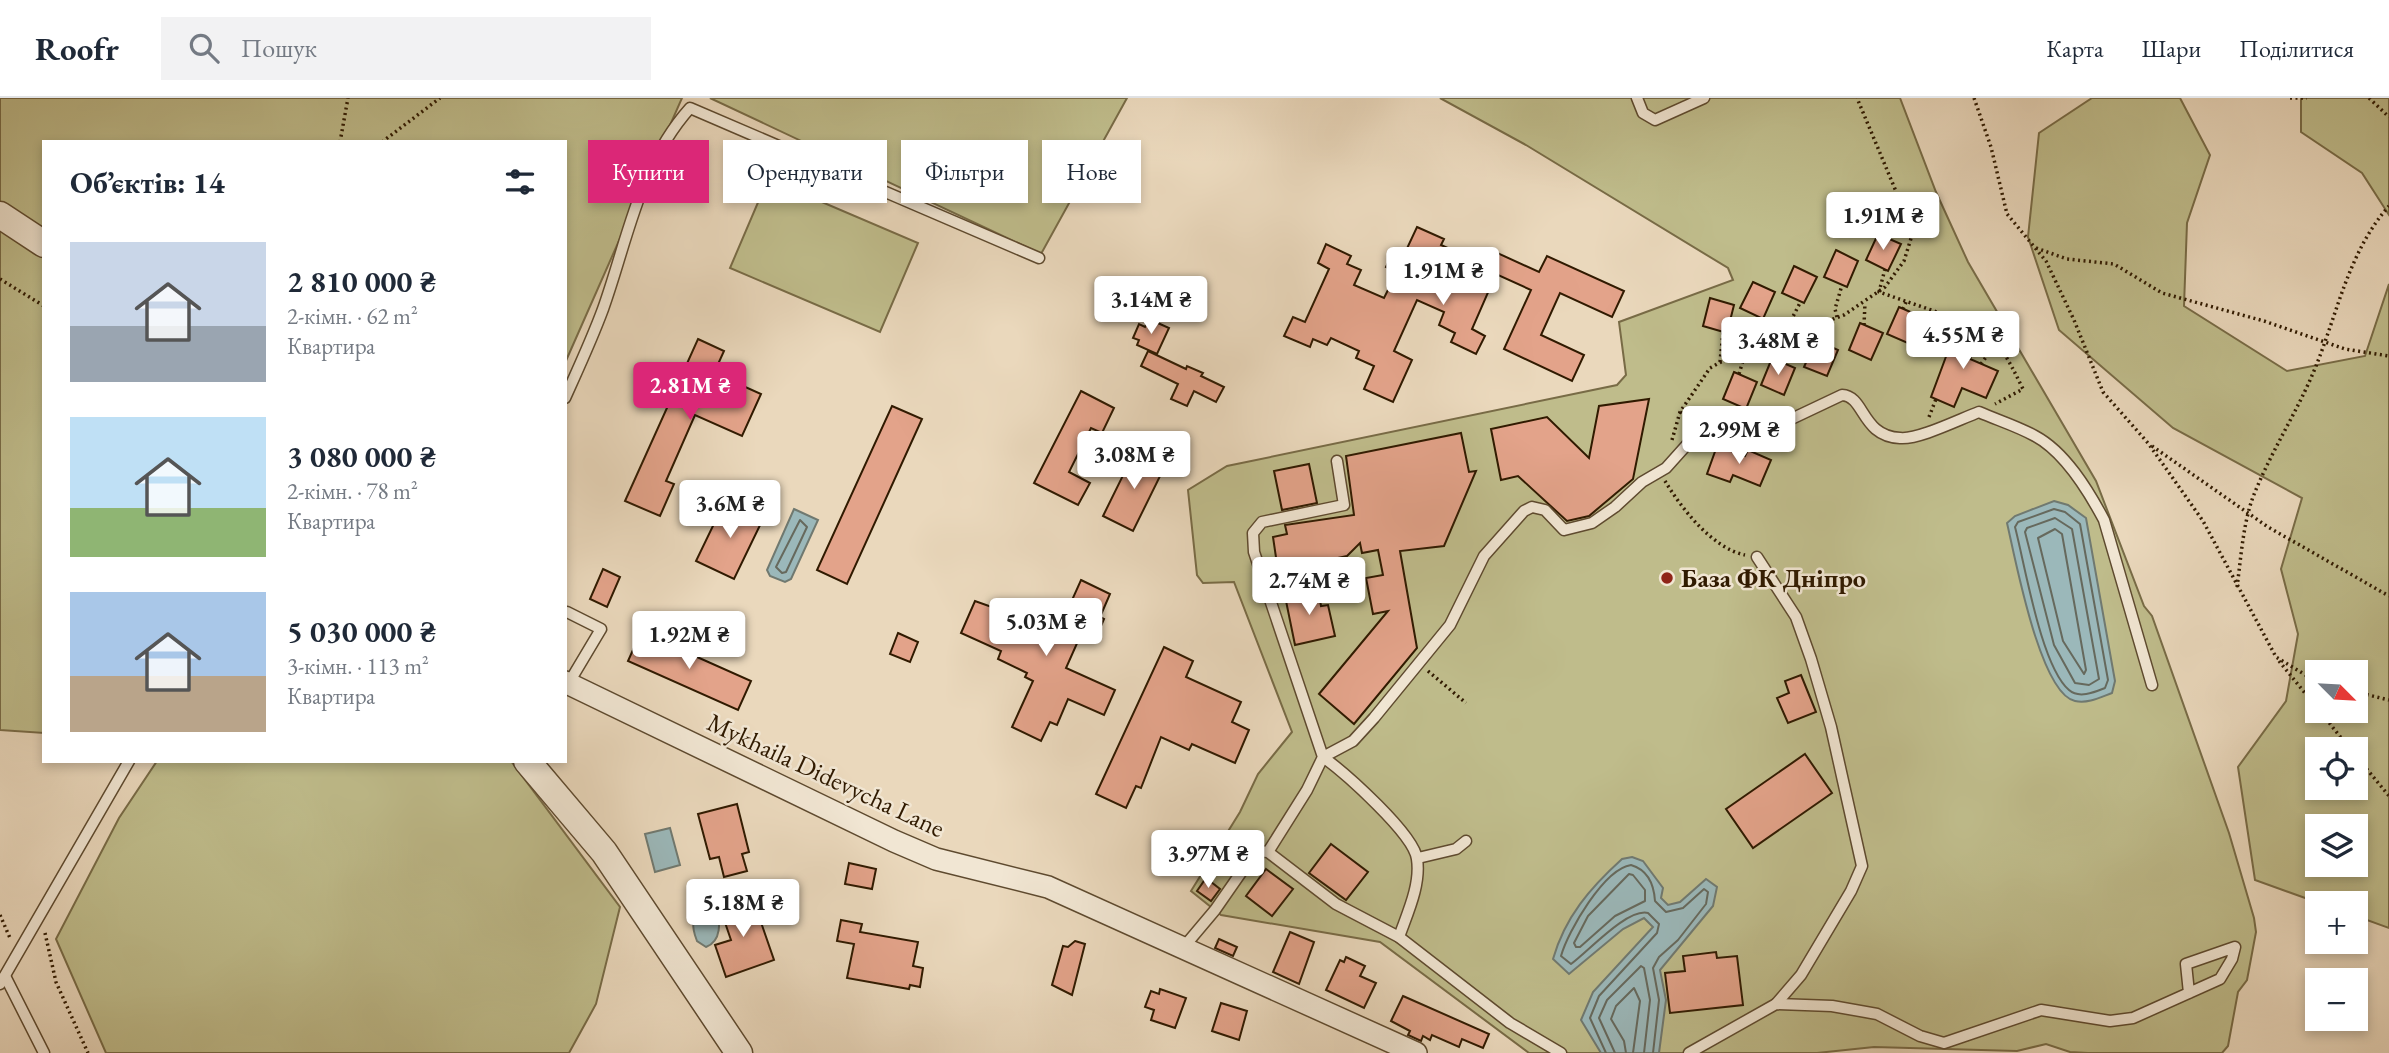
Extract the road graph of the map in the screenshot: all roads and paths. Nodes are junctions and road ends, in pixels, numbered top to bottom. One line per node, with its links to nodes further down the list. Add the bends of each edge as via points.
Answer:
1 (348, 98): 13 (path)
2 (440, 98): 14 (path)
3 (698, 98): 11 (lane)
4 (1637, 98): 5 (lane, via 1643,113 1655,120)
5 (1704, 98)
6 (1857, 98): 23 (path, via 1913,232 1904,261)
7 (1974, 98): 18 (path, via 2007,214)
8 (2290, 98): 9 (path)
9 (2308, 98)
10 (2369, 98): 12 (path)
11 (690, 108): 19 (lane); 48 (lane, via 648,167 602,310)
12 (2389, 117)
13 (340, 140)
14 (385, 140)
15 (2389, 206): 40 (path, via 2347,274)
16 (0, 215): 17 (street)
17 (42, 242)
18 (2034, 247): 40 (path, via 2067,259 2114,264 2162,293); 50 (path, via 2046,261 2103,391)
19 (1039, 258)
20 (1885, 269): 23 (path)
21 (0, 279): 27 (path)
22 (1842, 285): 30 (path)
23 (1879, 292): 24 (path); 26 (path)
24 (1907, 300): 28 (path); 31 (path)
25 (1801, 302): 36 (path)
26 (1865, 303): 30 (path); 33 (path)
27 (42, 305)
28 (1903, 309)
29 (1758, 317): 41 (path)
30 (1837, 317): 32 (path)
31 (1966, 322): 34 (path); 39 (path, via 1984,329)
32 (1818, 325): 36 (path); 38 (path)
33 (1864, 325)
34 (1962, 330)
35 (1723, 332): 45 (path)
36 (1787, 336): 37 (path)
37 (1776, 340): 41 (path); 44 (path)
38 (1820, 342)
39 (1997, 342): 46 (path); 49 (path, via 2023,389)
40 (2326, 343): 43 (path); 53 (path, via 2305,395 2271,456)
41 (1754, 348): 42 (path)
42 (1746, 351): 45 (path); 47 (path)
43 (2389, 356)
44 (1776, 360)
45 (1720, 362): 52 (path, via 1710,368 1680,412)
46 (1981, 364)
47 (1740, 374)
48 (567, 393)
49 (1979, 412): 52 (lane, via 1903,439 1880,435 1854,400 1842,395 1785,422 1706,430); 62 (lane, via 2051,447 2094,501 2104,520)
50 (2148, 443): 53 (path); 55 (path, via 2203,521)
51 (1337, 461): 69 (lane, via 1344,505 1262,522 1253,533 1254,552)
52 (1666, 468): 54 (path, via 1663,478 1680,506 1730,552); 59 (lane, via 1591,523 1564,530 1545,510 1532,507 1524,511 1484,556 1450,625)
53 (2249, 514): 55 (path); 56 (path)
54 (1757, 557): 84 (lane, via 1796,617 1811,659 1862,866 1801,975)
55 (2237, 587): 58 (path)
56 (2389, 596)
57 (567, 612): 61 (lane, via 601,629)
58 (2276, 657): 60 (path); 63 (path)
59 (1419, 663): 66 (path); 69 (lane, via 1353,741)
60 (2305, 675)
61 (567, 685): 80 (street, Mykhaila Didevycha Lane, via 936,859 1048,887)
62 (2152, 685)
63 (2305, 693)
64 (2368, 695): 65 (path)
65 (2389, 700)
66 (1466, 703)
67 (2329, 723): 68 (path)
68 (2340, 737)
69 (1323, 757): 75 (lane); 76 (lane, via 1348,775)
70 (128, 763): 77 (lane)
71 (529, 763): 87 (street, via 604,852)
72 (2368, 771): 73 (path)
73 (2389, 796)
74 (1466, 841): 76 (lane, via 1456,849)
75 (1268, 852): 79 (lane, via 1336,904); 80 (lane, via 1256,851)
76 (1418, 858): 79 (lane, via 1413,897)
77 (40, 914): 81 (lane); 86 (path, via 56,982)
78 (0, 915): 81 (path)
79 (1399, 937): 89 (lane, via 1510,1023)
80 (1182, 948): 88 (street, Mykhaila Didevycha Lane)
81 (18, 954): 82 (lane)
82 (3, 980): 85 (lane)
83 (2189, 993): 83 (lane, via 2186,964 2235,947 2220,979); 84 (lane, via 2133,1018 2110,1021 2041,1010 1944,1042 1920,1036 1877,1014 1832,1006)
84 (1776, 1004): 90 (lane)
85 (44, 1053)
86 (88, 1053)
87 (739, 1053)
88 (1416, 1053)
89 (1561, 1053)
90 (1689, 1053)

